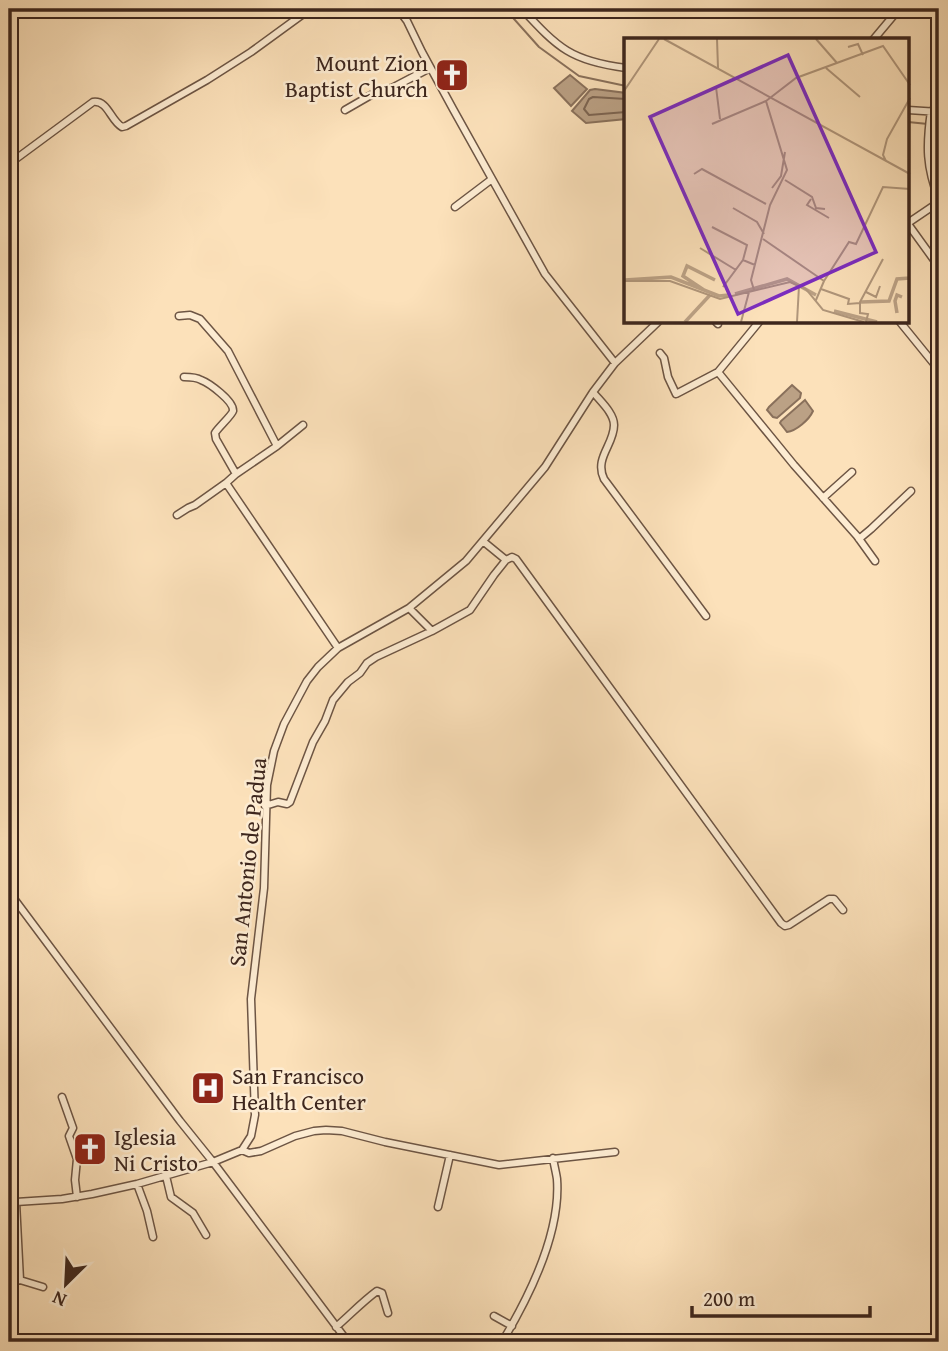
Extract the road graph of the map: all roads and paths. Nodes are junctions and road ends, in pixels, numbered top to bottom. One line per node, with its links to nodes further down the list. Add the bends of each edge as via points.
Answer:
1 (310, 9): 11 (street, via 229,66 126,126 119,126 103,103 93,102)
2 (398, 9): 6 (street)
3 (522, 9): 7 (street, via 564,50 602,65)
4 (899, 9): 5 (street)
5 (875, 38)
6 (430, 68): 8 (street); 12 (street)
7 (624, 68)
8 (345, 110)
9 (909, 110): 10 (street)
10 (935, 112): 13 (street, via 927,149)
11 (9, 164)
12 (492, 179): 14 (street); 23 (street, via 545,274)
13 (939, 201): 15 (street)
14 (454, 207)
15 (909, 223)
16 (909, 225): 17 (street)
17 (934, 260)
18 (179, 316): 31 (street, via 200,319 228,351)
19 (656, 324): 23 (street, San Antonio de Padua)
20 (757, 324): 25 (street)
21 (902, 324): 24 (street)
22 (660, 353): 25 (street, via 676,394)
23 (615, 363): 27 (street, San Antonio de Padua)
24 (939, 370)
25 (718, 372): 36 (street)
26 (184, 377): 33 (street, via 205,383 232,407 215,435)
27 (593, 393): 39 (street, San Antonio de Padua, via 545,467); 43 (street, via 614,425 601,462 604,479)
28 (939, 397): 29 (street)
29 (939, 403)
30 (303, 425): 31 (street)
31 (277, 446): 33 (street)
32 (852, 472): 36 (street)
33 (236, 474): 34 (street)
34 (226, 483): 37 (street); 45 (street)
35 (911, 491): 38 (street)
36 (823, 498): 38 (street)
37 (177, 515)
38 (859, 539): 41 (street)
39 (484, 542): 40 (street); 42 (street, San Antonio de Padua)
40 (506, 561): 44 (street, via 470,610); 48 (street, via 516,559 781,923 787,926 829,899)
41 (875, 561)
42 (409, 608): 44 (street); 45 (street, San Antonio de Padua)
43 (706, 616)
44 (432, 631): 46 (street, via 376,657 348,682 333,700 290,802)
45 (338, 648): 46 (street, San Antonio de Padua, via 307,681 284,724 274,751)
46 (265, 806): 50 (street, San Antonio de Padua, via 264,888 251,999 256,1115 250,1141)
47 (9, 892): 54 (street)
48 (843, 910)
49 (62, 1097): 57 (street, via 73,1128 69,1136 77,1159)
50 (242, 1150): 52 (street, via 261,1151 295,1136 326,1130); 54 (street)
51 (615, 1152): 53 (street)
52 (450, 1155): 53 (street, via 499,1165); 59 (street)
53 (553, 1158): 67 (street, via 556,1205 548,1245)
54 (214, 1162): 55 (street); 68 (street)
55 (166, 1176): 56 (street); 60 (street, via 171,1197 193,1213)
56 (137, 1184): 57 (street); 61 (street)
57 (76, 1197): 58 (street)
58 (12, 1201): 63 (street)
59 (438, 1207)
60 (206, 1235)
61 (153, 1237)
62 (9, 1277): 63 (street)
63 (20, 1280): 64 (street)
64 (43, 1287)
65 (388, 1313): 68 (street, via 382,1293 377,1291)
66 (494, 1317): 67 (street)
67 (512, 1326): 70 (street)
68 (336, 1327): 69 (street)
69 (348, 1342)
70 (502, 1342)

